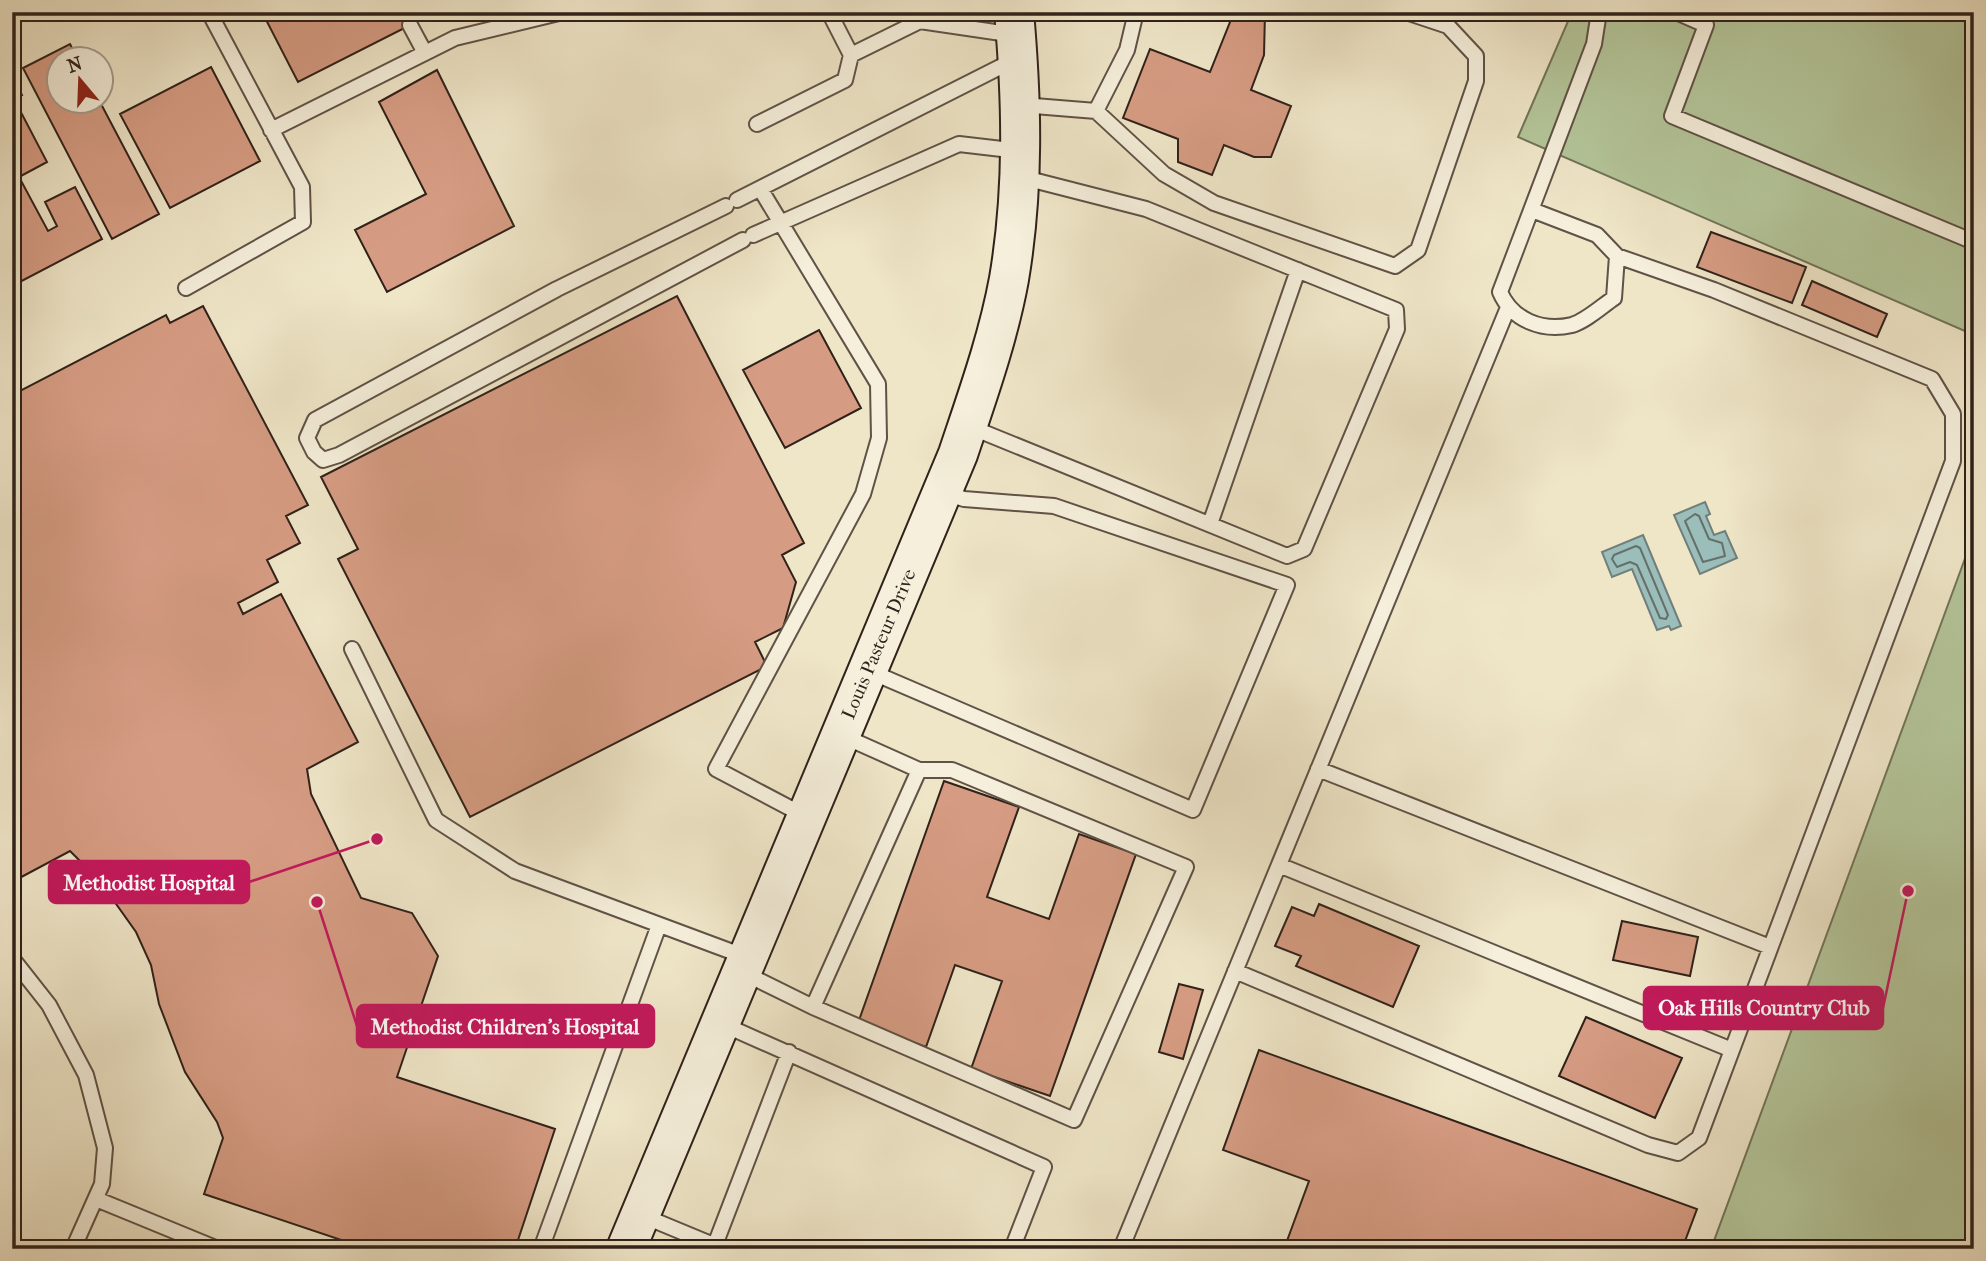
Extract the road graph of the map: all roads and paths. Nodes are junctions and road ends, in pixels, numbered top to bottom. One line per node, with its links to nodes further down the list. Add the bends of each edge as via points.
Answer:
1 (209, 12): 16 (lane)
2 (563, 12): 11 (lane, via 455,38)
3 (829, 12): 12 (lane)
4 (1136, 12): 14 (lane, via 1127,50)
5 (1406, 12): 14 (lane, via 1448,26 1476,56 1476,81 1418,250 1395,266 1214,204 1164,174)
6 (1599, 12): 19 (lane, via 1594,44)
7 (1676, 12): 8 (lane)
8 (1709, 19): 21 (lane, via 1672,116)
9 (410, 25): 11 (lane)
10 (1016, 35): 12 (lane, via 920,21); 13 (street, Louis Pasteur Drive); 18 (lane)
11 (425, 53): 16 (lane)
12 (851, 55): 15 (lane, via 845,80)
13 (1022, 105): 14 (lane); 17 (street, Louis Pasteur Drive)
14 (1096, 111)
15 (757, 124)
16 (271, 130): 24 (lane, via 302,187 303,222)
17 (1020, 164): 20 (lane, via 959,144); 23 (lane); 26 (street, Louis Pasteur Drive, via 1009,280 988,368)
18 (761, 190): 20 (lane); 20 (lane, via 557,289 314,420 307,438 314,452 323,460 339,455)
19 (1532, 210): 22 (lane, via 1597,235); 25 (lane, via 1500,292)
20 (779, 221): 34 (lane, via 878,384 879,438 863,494 716,769)
21 (1974, 242)
22 (1617, 256): 25 (lane, via 1614,298 1574,324 1537,326); 37 (lane, via 1714,290 1932,379 1953,414 1953,461)
23 (1298, 270): 28 (lane); 28 (lane, via 1396,310 1397,330 1304,549 1287,555)
24 (186, 288)
25 (1507, 310): 32 (lane)
26 (968, 426): 27 (street, Louis Pasteur Drive); 28 (lane)
27 (942, 492): 30 (street, Louis Pasteur Drive); 30 (lane, via 964,499 1054,506 1287,585 1193,810)
28 (1210, 524)
29 (352, 649): 36 (lane, via 436,820 515,871)
30 (868, 671): 31 (street, Louis Pasteur Drive)
31 (841, 735): 33 (lane); 34 (street, Louis Pasteur Drive)
32 (1318, 769): 35 (lane); 37 (lane)
33 (919, 770): 41 (lane); 41 (lane, via 952,770 1186,867 1074,1120)
34 (806, 817): 39 (street, Louis Pasteur Drive)
35 (1279, 865): 40 (lane); 43 (lane)
36 (659, 925): 39 (lane); 50 (lane)
37 (1770, 947): 43 (lane)
38 (12, 958): 45 (lane, via 50,1004 86,1075 105,1147)
39 (744, 965): 41 (lane); 42 (street, Louis Pasteur Drive)
40 (1235, 971): 43 (lane, via 1648,1145 1678,1153 1699,1138); 52 (lane)
41 (813, 1006)
42 (720, 1023): 44 (lane); 46 (street, Louis Pasteur Drive)
43 (1732, 1050)
44 (789, 1052): 47 (lane); 51 (lane, via 1044,1167)
45 (96, 1199): 48 (lane); 49 (lane)
46 (633, 1232): 47 (lane)
47 (719, 1247)
48 (73, 1249)
49 (218, 1249)
50 (541, 1249)
51 (1012, 1249)
52 (1121, 1249)

